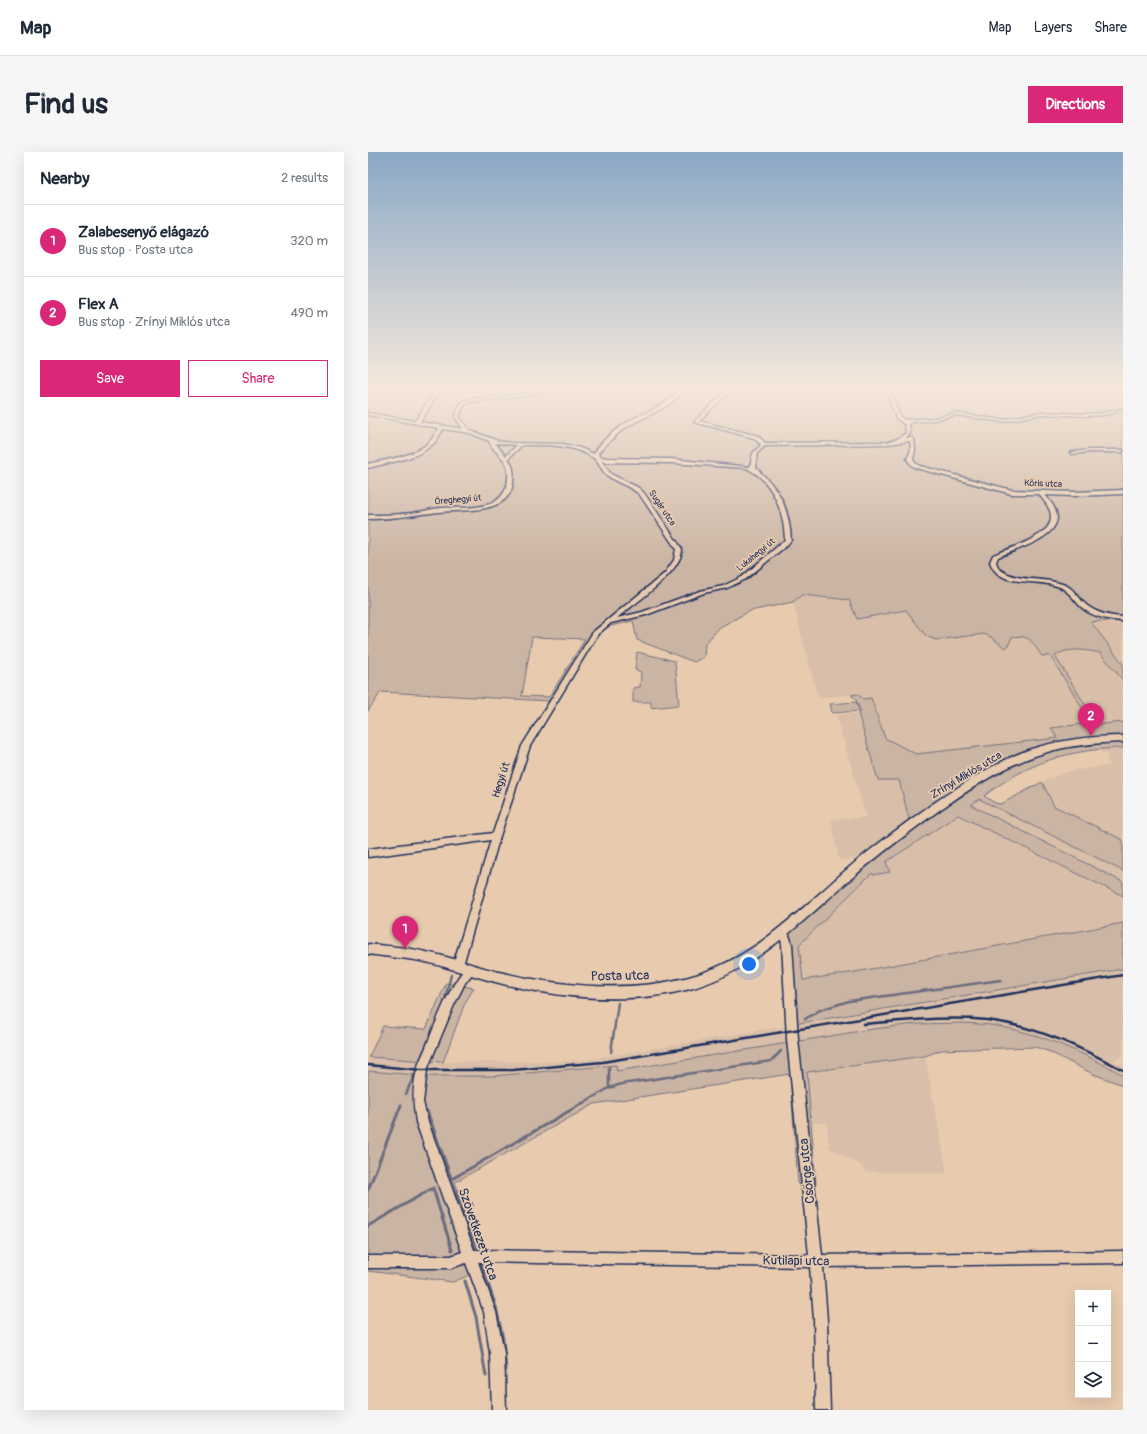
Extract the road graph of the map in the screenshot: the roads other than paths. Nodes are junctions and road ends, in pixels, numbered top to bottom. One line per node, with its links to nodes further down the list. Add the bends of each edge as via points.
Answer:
1 (426, 448): 12 (street)
2 (496, 448): 11 (street)
3 (517, 448): 11 (street)
4 (572, 448): 10 (street)
5 (600, 448): 10 (street)
6 (761, 448): 13 (street, via 754,453)
7 (913, 448): 15 (street, Kőris utca, via 910,459 912,464 918,467 1012,492)
8 (1123, 451): 9 (street)
9 (1072, 453)
10 (596, 457): 13 (street, via 605,460 671,461); 18 (street, Sugár utca, via 609,475 642,494 680,552 667,574)
11 (506, 458): 16 (street, Öreghegyi út, via 511,472 510,488 501,500 492,504 469,510)
12 (368, 466)
13 (751, 467): 18 (street, Lukahegyi út, via 775,491 787,531 788,540 785,544 744,578 644,614)
14 (1123, 492): 15 (street, Kőris utca)
15 (1041, 494): 17 (street, via 1053,511 1053,525 1037,540 995,556 992,562 996,570 1009,577 1060,586 1070,591 1089,610 1108,617)
16 (368, 517)
17 (1123, 618)
18 (607, 622): 20 (street, Hegyi út, via 589,641 528,741)
19 (1123, 739): 22 (main road, Zrínyi Miklós utca, via 1066,743 1027,754 1010,762 924,816 874,852)
20 (496, 836): 21 (street); 25 (street, Hegyi út)
21 (368, 853)
22 (843, 879): 23 (main road, Posta utca)
23 (784, 932): 26 (main road, Posta utca, via 754,955 725,971 685,984 655,990 620,992 555,988 509,980); 29 (street, Csörge utca, via 794,1052)
24 (368, 949): 25 (main road, Posta utca, via 407,953)
25 (458, 965): 26 (main road, Posta utca)
26 (471, 969): 27 (street, Szövetkezet utca, via 450,1002 422,1070 418,1102 420,1116)
27 (469, 1256): 29 (street, Kutilapi utca); 30 (street, Kutilapi utca, via 451,1262); 31 (street, Szövetkezet utca, via 492,1323 499,1369)
28 (1123, 1257): 29 (street, Kutilapi utca)
29 (817, 1261): 32 (street, Csörge utca)
30 (368, 1262)
31 (499, 1410)
32 (823, 1410)

